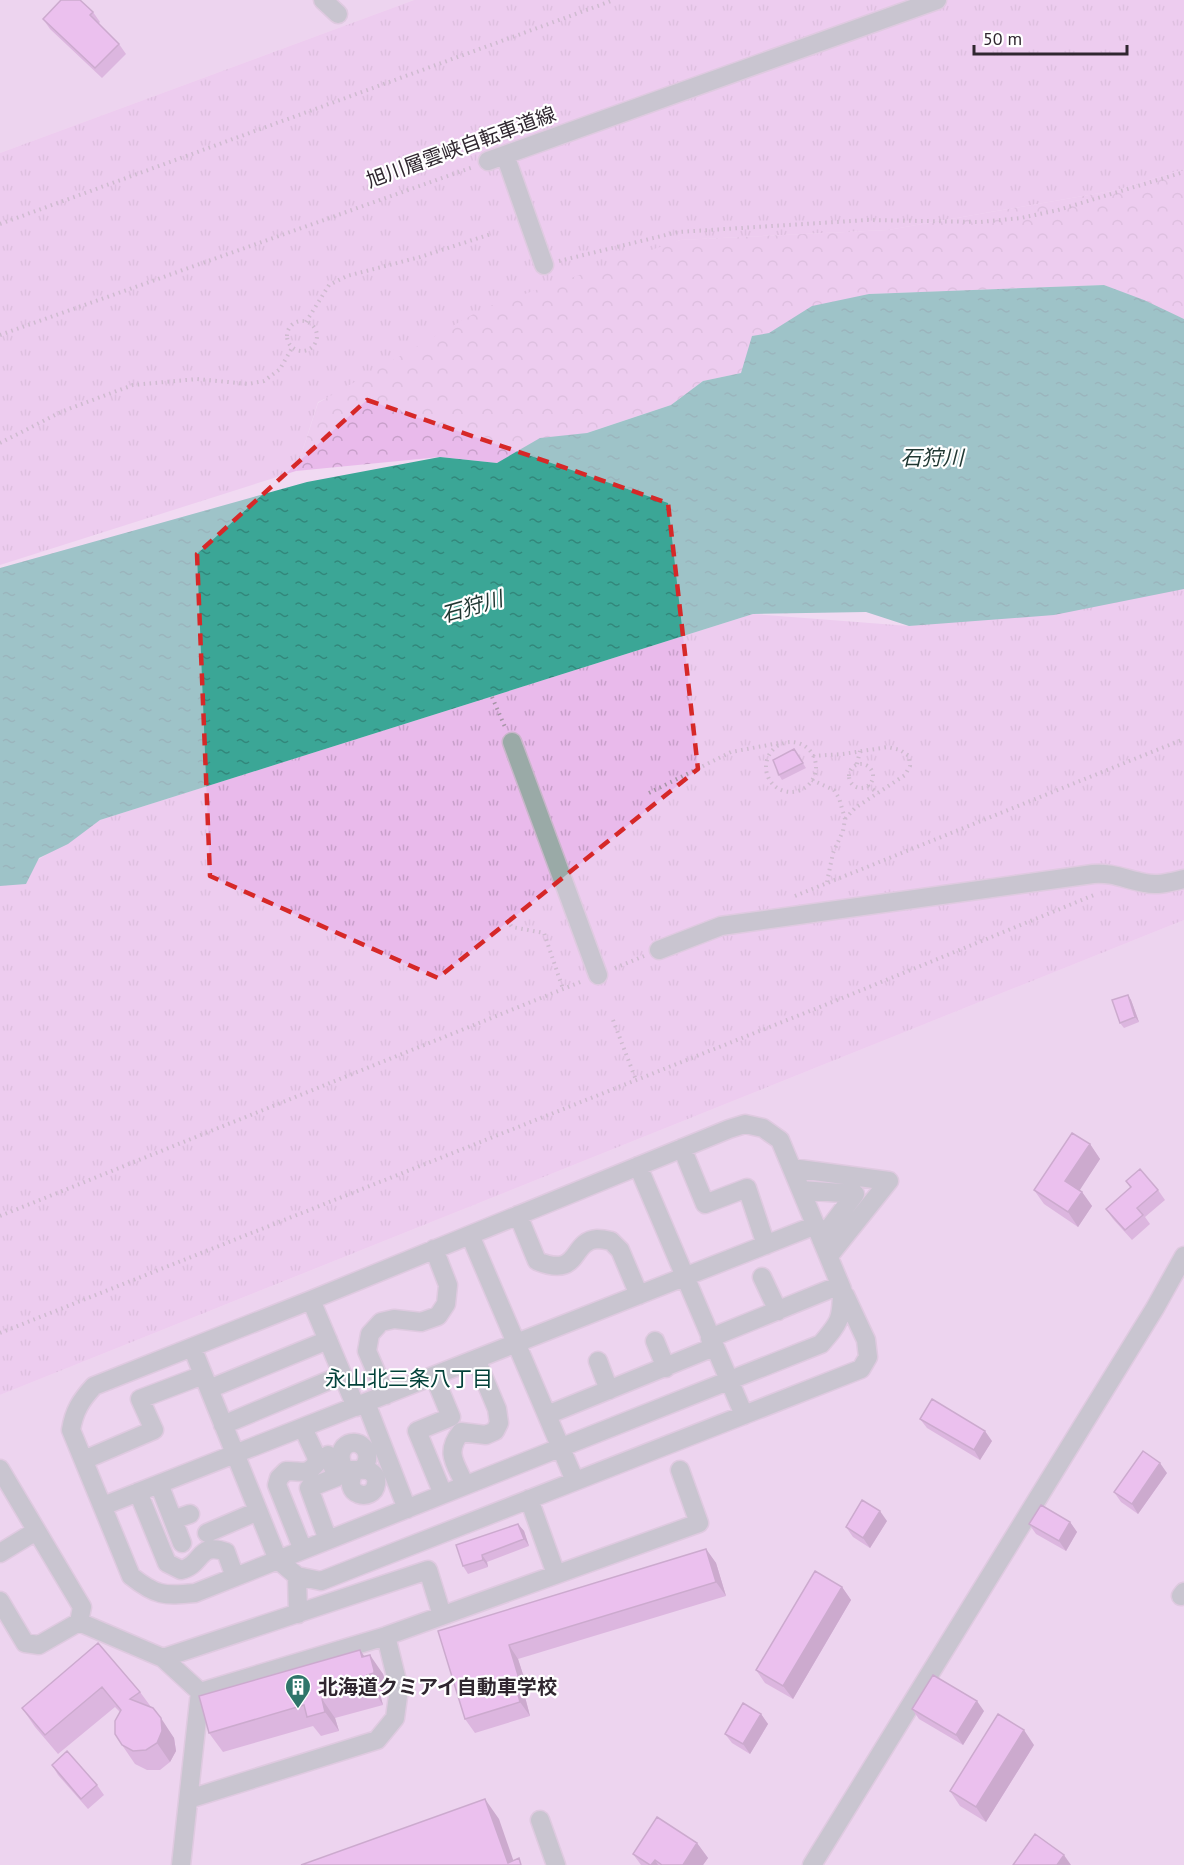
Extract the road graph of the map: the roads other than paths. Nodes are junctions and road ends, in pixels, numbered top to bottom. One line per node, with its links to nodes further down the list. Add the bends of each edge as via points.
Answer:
1 (324, 0): 3 (street)
2 (937, 0): 4 (street, 旭川層雲峡自転車道線, via 497,158)
3 (338, 14)
4 (544, 265)
5 (512, 742): 8 (street)
6 (1184, 879): 7 (street, via 1147,884 1112,874 1093,874 721,926)
7 (659, 950)
8 (598, 975)
9 (682, 1148): 10 (street); 11 (street, via 744,1124 763,1128 780,1140); 16 (street, via 705,1204 747,1188)
10 (638, 1166): 13 (street); 20 (street)
11 (792, 1168): 12 (street); 18 (street, via 889,1181)
12 (801, 1190): 14 (street); 14 (street, via 855,1194)
13 (518, 1215): 15 (street); 23 (street, via 537,1261 549,1266 573,1260 583,1245 595,1239 611,1241 620,1250)
14 (819, 1232): 16 (street); 18 (street)
15 (470, 1235): 17 (street); 28 (street)
16 (766, 1245): 20 (street)
17 (434, 1249): 24 (street); 39 (street, via 448,1285 446,1304 438,1316 421,1322 381,1322 370,1334 367,1351)
18 (829, 1256): 22 (street)
19 (1184, 1256): 82 (street)
20 (684, 1277): 23 (street); 29 (street)
21 (762, 1277): 25 (street)
22 (841, 1287): 25 (street); 36 (street, via 842,1313 821,1344); 43 (street, via 866,1341 868,1357 861,1369)
23 (639, 1295): 28 (street)
24 (311, 1300): 26 (street); 30 (street)
25 (778, 1311): 29 (street)
26 (328, 1340): 34 (street); 37 (street)
27 (655, 1341): 33 (street)
28 (518, 1343): 31 (street); 42 (street)
29 (712, 1343): 33 (street); 36 (street)
30 (192, 1347): 37 (street); 48 (street, via 94,1386 74,1413 71,1430)
31 (476, 1359): 35 (street); 53 (street, via 499,1423 495,1431 486,1435 461,1432 453,1442 451,1453)
32 (598, 1361): 38 (street)
33 (666, 1368): 38 (street)
34 (342, 1375): 40 (street); 44 (street)
35 (434, 1376): 39 (street); 55 (street, via 451,1417 417,1431)
36 (728, 1381): 43 (street); 46 (street)
37 (206, 1382): 44 (street); 48 (street, via 140,1399 154,1431)
38 (609, 1390): 42 (street)
39 (386, 1395): 40 (street)
40 (361, 1405): 41 (street); 58 (street)
41 (336, 1415): 45 (street); 60 (street, via 347,1444 342,1449 342,1464 358,1470 350,1478 350,1486 361,1496 369,1494)
42 (547, 1415): 46 (street)
43 (744, 1415): 51 (street)
44 (223, 1425): 47 (street)
45 (309, 1425): 47 (street); 63 (street, via 337,1476 309,1488); 65 (street, via 317,1463 303,1473 286,1472 277,1485)
46 (561, 1447): 51 (street); 53 (street)
47 (235, 1455): 52 (street); 59 (street)
48 (84, 1460): 57 (street)
49 (0, 1469): 61 (street)
50 (680, 1470): 68 (street, via 699,1523)
51 (575, 1481): 56 (street)
52 (159, 1484): 54 (street); 64 (street, via 181,1517)
53 (465, 1485): 55 (street)
54 (138, 1492): 57 (street); 70 (street, via 167,1563 181,1570 190,1568 205,1550 215,1548 226,1552)
55 (443, 1494): 58 (street)
56 (529, 1499): 68 (street); 69 (street, via 321,1581)
57 (103, 1506): 70 (street, via 131,1576 148,1589 168,1596 195,1593)
58 (407, 1509): 60 (street)
59 (258, 1511): 62 (street, via 223,1518); 67 (street)
60 (378, 1520): 63 (street)
61 (36, 1531): 66 (street); 74 (street, via 82,1607)
62 (207, 1533)
63 (328, 1540): 65 (street)
64 (182, 1543)
65 (303, 1550): 67 (street)
66 (0, 1553)
67 (278, 1560): 69 (street); 70 (street)
68 (556, 1574): 73 (street)
69 (297, 1576): 72 (street)
70 (235, 1577)
71 (0, 1601): 74 (street, via 25,1643 39,1645)
72 (298, 1614): 73 (street, via 428,1570); 76 (street)
73 (442, 1615): 75 (street)
74 (79, 1622): 76 (street)
75 (386, 1636): 77 (street); 78 (street, via 399,1689 395,1718 378,1740)
76 (163, 1658): 77 (street)
77 (200, 1692): 78 (street)
78 (189, 1799): 80 (street)
79 (540, 1820): 81 (street)
80 (181, 1865)
81 (556, 1865)
82 (812, 1865)

